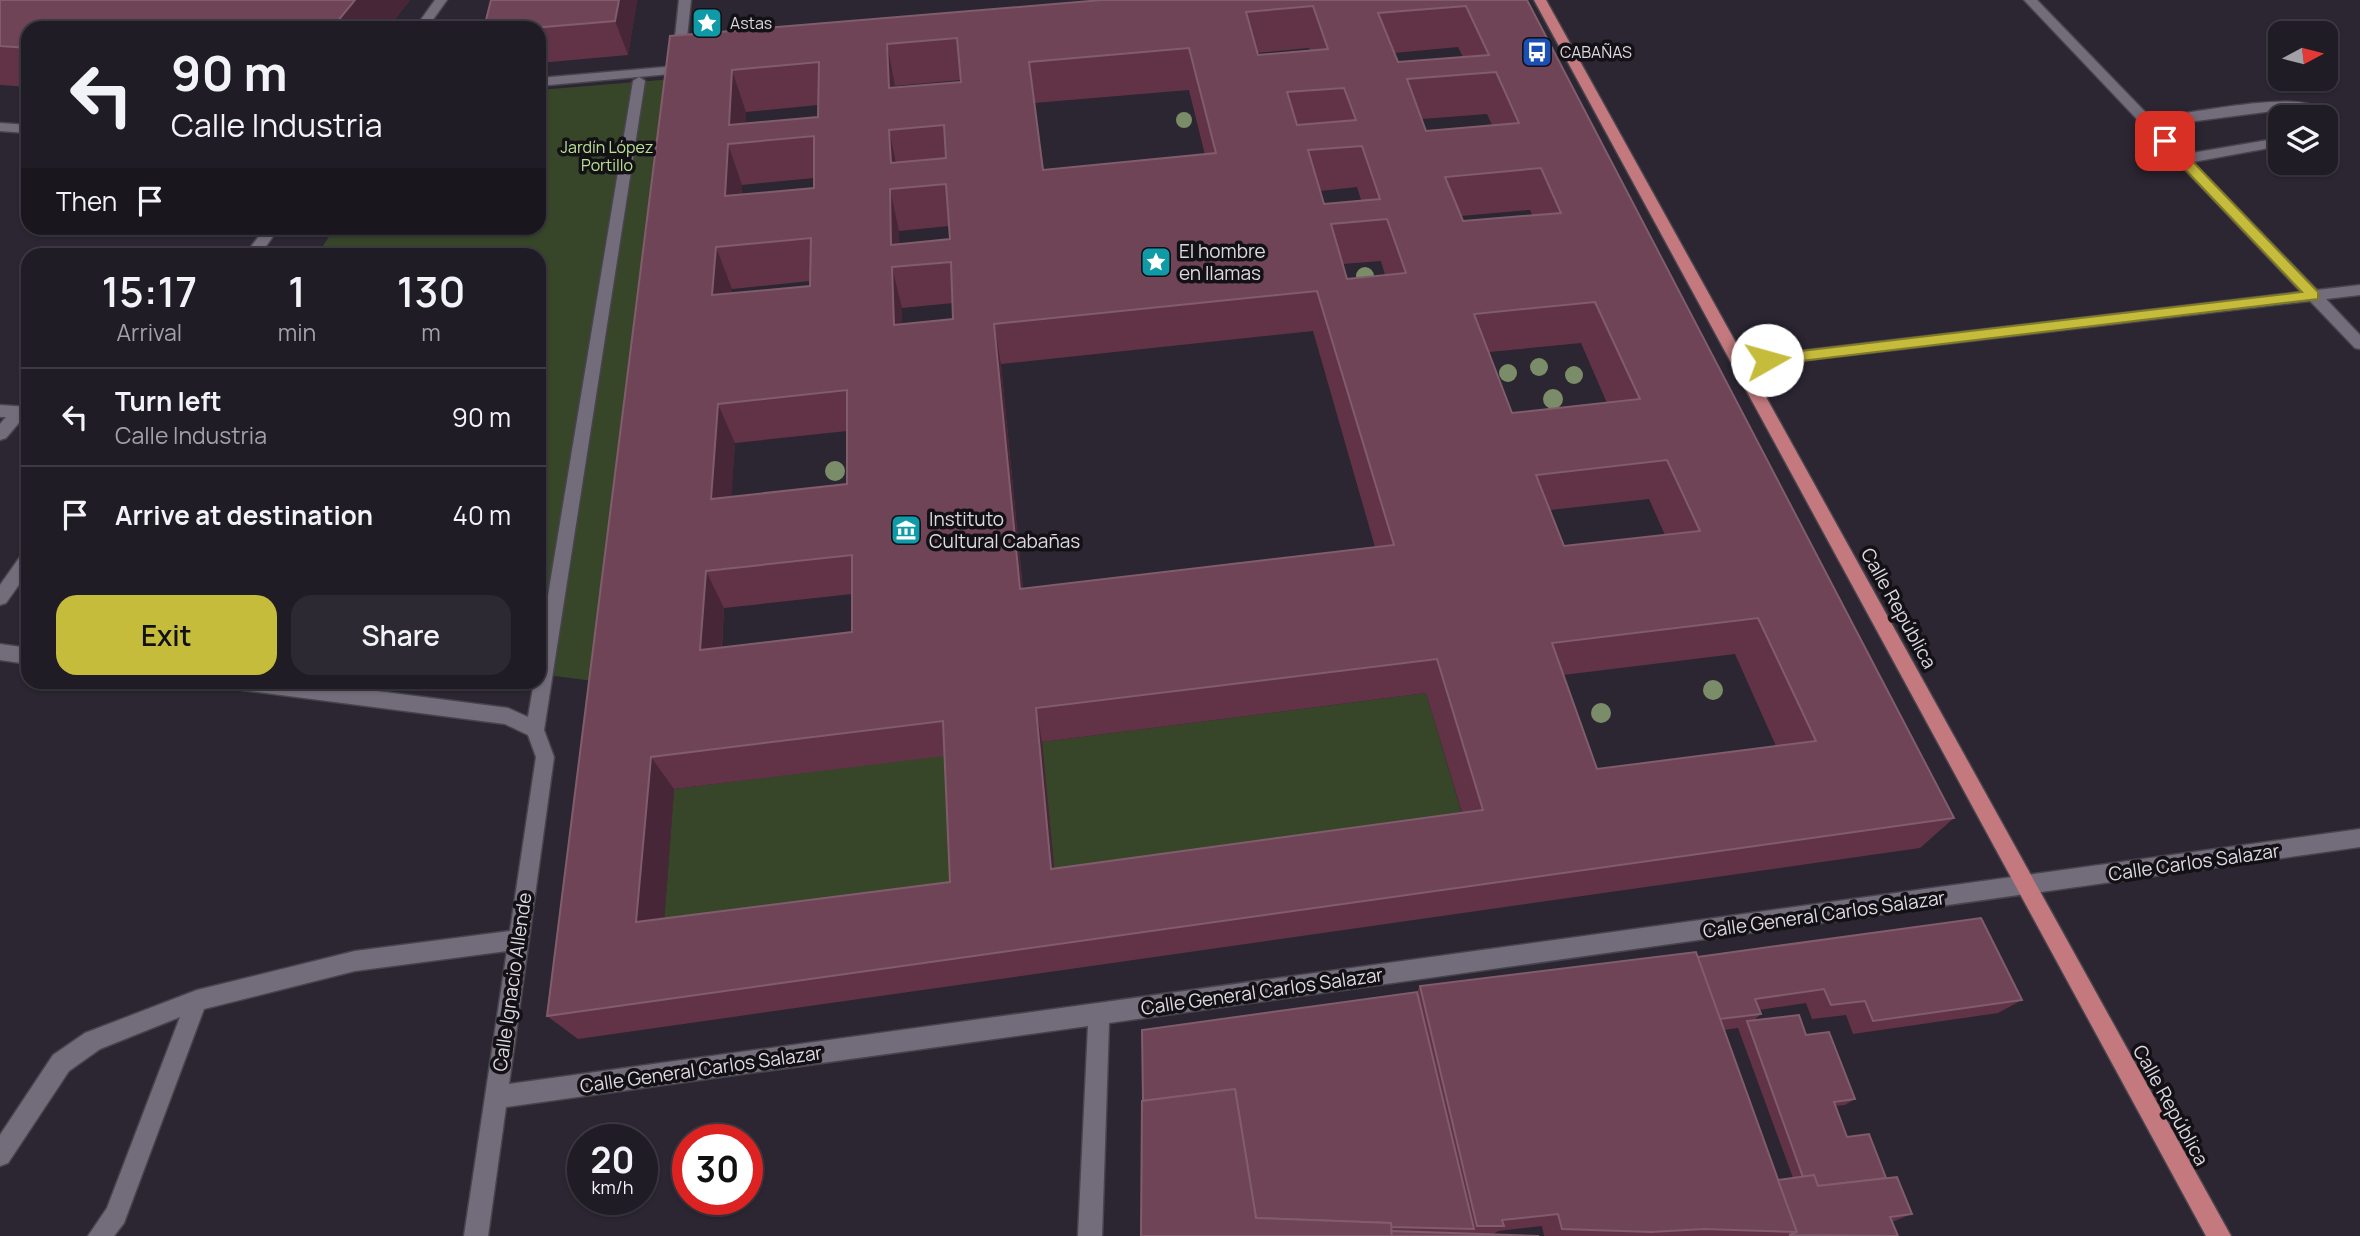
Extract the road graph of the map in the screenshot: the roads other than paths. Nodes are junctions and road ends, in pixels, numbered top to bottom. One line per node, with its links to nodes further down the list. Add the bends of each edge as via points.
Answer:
1 (440, 0): 5 (street)
2 (685, 0): 7 (street)
3 (1540, 0): 19 (main road, Calle República)
4 (2030, 0): 11 (street)
5 (426, 21)
6 (705, 68): 7 (street)
7 (678, 70): 8 (street)
8 (632, 78): 9 (street); 28 (street)
9 (546, 82)
10 (2268, 108): 11 (street)
11 (2147, 123): 15 (street)
12 (0, 127): 13 (street)
13 (21, 129)
14 (2268, 144): 15 (street)
15 (2183, 159): 17 (street)
16 (2360, 290): 17 (street)
17 (2313, 295): 18 (street); 19 (street)
18 (2360, 344)
19 (1740, 363): 33 (main road, Calle República)
20 (0, 411): 21 (street)
21 (21, 413)
22 (21, 416): 23 (street)
23 (0, 434)
24 (21, 569): 25 (street)
25 (0, 598)
26 (0, 652): 27 (street)
27 (21, 655)
28 (546, 656)
29 (298, 689): 31 (street, via 508,716)
30 (541, 689): 31 (street)
31 (535, 730): 34 (street, Calle Ignacio Allende, via 545,757)
32 (2360, 838): 33 (street, Calle Carlos Salazar)
33 (2028, 886): 36 (street, Calle General Carlos Salazar); 42 (main road, Calle República)
34 (517, 940): 35 (street, via 355,961); 37 (street, Calle Ignacio Allende)
35 (197, 1000): 38 (street, via 77,1050 49,1079); 39 (street, via 116,1215)
36 (1099, 1013): 37 (street, Calle General Carlos Salazar); 41 (street)
37 (496, 1097): 40 (street, Calle Ignacio Allende)
38 (0, 1155)
39 (100, 1236)
40 (477, 1236)
41 (1090, 1236)
42 (2219, 1236)

